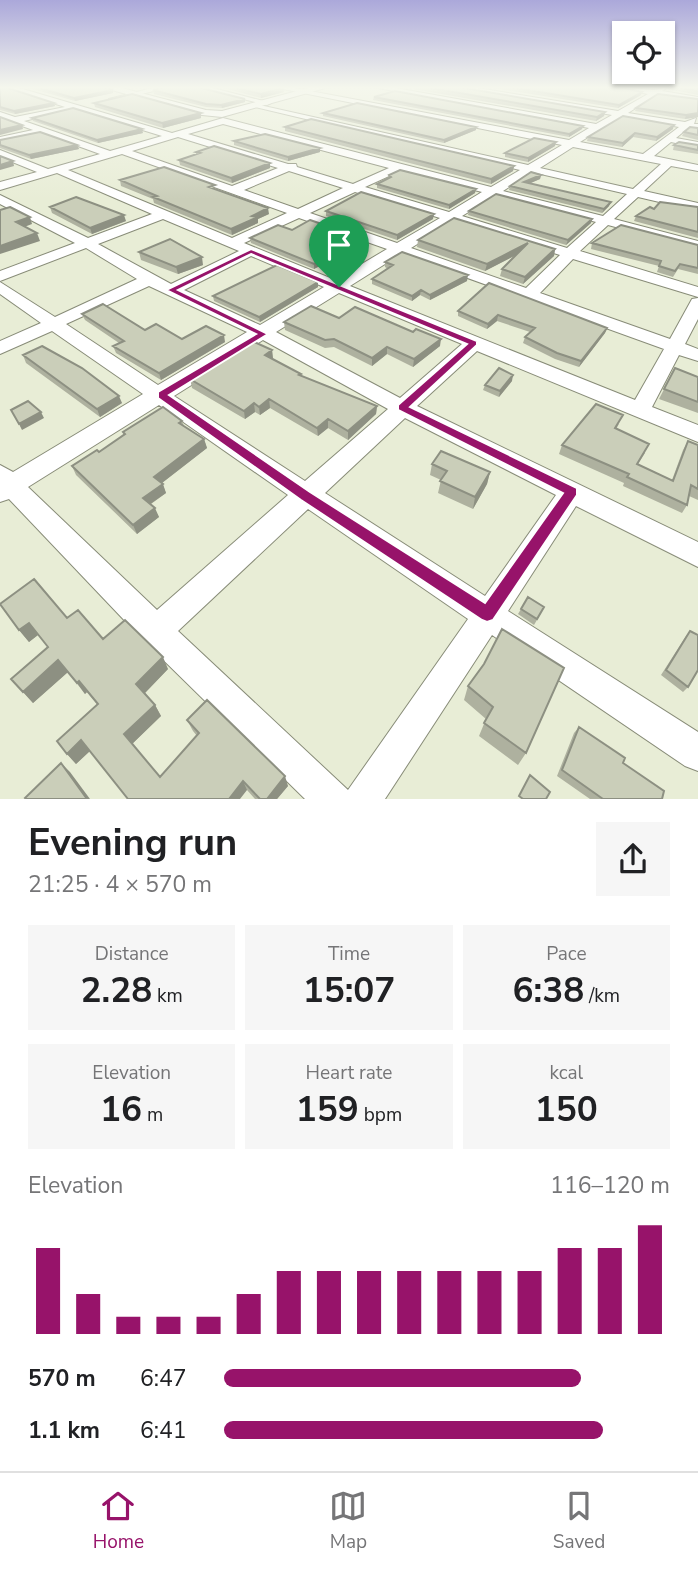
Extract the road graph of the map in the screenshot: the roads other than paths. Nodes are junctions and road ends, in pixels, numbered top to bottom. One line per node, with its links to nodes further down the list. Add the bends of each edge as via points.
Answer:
1 (27, 124): 14 (street)
2 (137, 124): 16 (street)
3 (205, 124): 16 (street)
4 (244, 124): 24 (street)
5 (341, 124): 15 (street)
6 (479, 124): 10 (street)
7 (492, 124): 10 (street)
8 (581, 124): 12 (street)
9 (601, 124): 12 (street)
10 (488, 126): 17 (street); 21 (street)
11 (693, 126): 18 (street)
12 (596, 127): 21 (street)
13 (388, 128): 15 (street)
14 (43, 130): 19 (street); 25 (street)
15 (376, 133): 23 (street); 24 (street)
16 (175, 135): 25 (street); 29 (street)
17 (465, 137)
18 (668, 139): 22 (street); 27 (street)
19 (0, 140)
20 (453, 142): 23 (street)
21 (570, 143): 27 (street); 32 (street)
22 (698, 145)
23 (441, 148): 32 (street)
24 (334, 150): 29 (street); 30 (street)
25 (116, 152): 33 (street); 36 (street)
26 (0, 153): 33 (street)
27 (645, 158): 28 (street)
28 (669, 163): 31 (street); 38 (street)
29 (289, 167): 35 (street); 36 (street)
30 (400, 167): 35 (street); 37 (street)
31 (698, 168)
32 (532, 169): 37 (street); 38 (street)
33 (52, 170): 34 (street); 42 (street)
34 (0, 186)
35 (356, 187): 41 (street); 43 (street)
36 (232, 190): 41 (street)
37 (493, 191): 43 (street); 44 (street)
38 (637, 193): 40 (street); 44 (street)
39 (0, 199): 45 (street)
40 (698, 207)
41 (300, 213): 46 (street); 48 (street)
42 (166, 214): 45 (street); 46 (street)
43 (454, 217): 48 (street); 50 (street)
44 (608, 221): 47 (street); 50 (street)
45 (87, 243): 51 (street); 52 (street)
46 (233, 243): 49 (street)
47 (698, 245)
48 (399, 249): 54 (street); 57 (street)
49 (251, 251): 54 (street); 55 (street)
50 (570, 253): 56 (street); 57 (street)
51 (0, 276)
52 (149, 280): 55 (street); 59 (street)
53 (0, 287): 59 (street)
54 (339, 287): 60 (street); 61 (street)
55 (171, 290): 60 (street)
56 (698, 292)
57 (529, 295): 62 (street)
58 (698, 303): 62 (street)
59 (52, 323): 63 (street); 65 (street)
60 (264, 334): 65 (street); 66 (street)
61 (474, 343): 66 (street); 67 (street)
62 (674, 346): 64 (street); 67 (street)
63 (0, 348)
64 (698, 355)
65 (162, 395): 69 (street); 71 (street)
66 (402, 408): 70 (street); 71 (street)
67 (640, 410): 68 (street)
68 (698, 433)
69 (4, 484): 74 (street)
70 (572, 492): 72 (street); 73 (street)
71 (305, 496): 73 (street); 74 (street)
72 (698, 555)
73 (487, 614): 75 (street); 77 (street)
74 (156, 631): 76 (street)
75 (698, 753)
76 (332, 799)
77 (363, 799)

